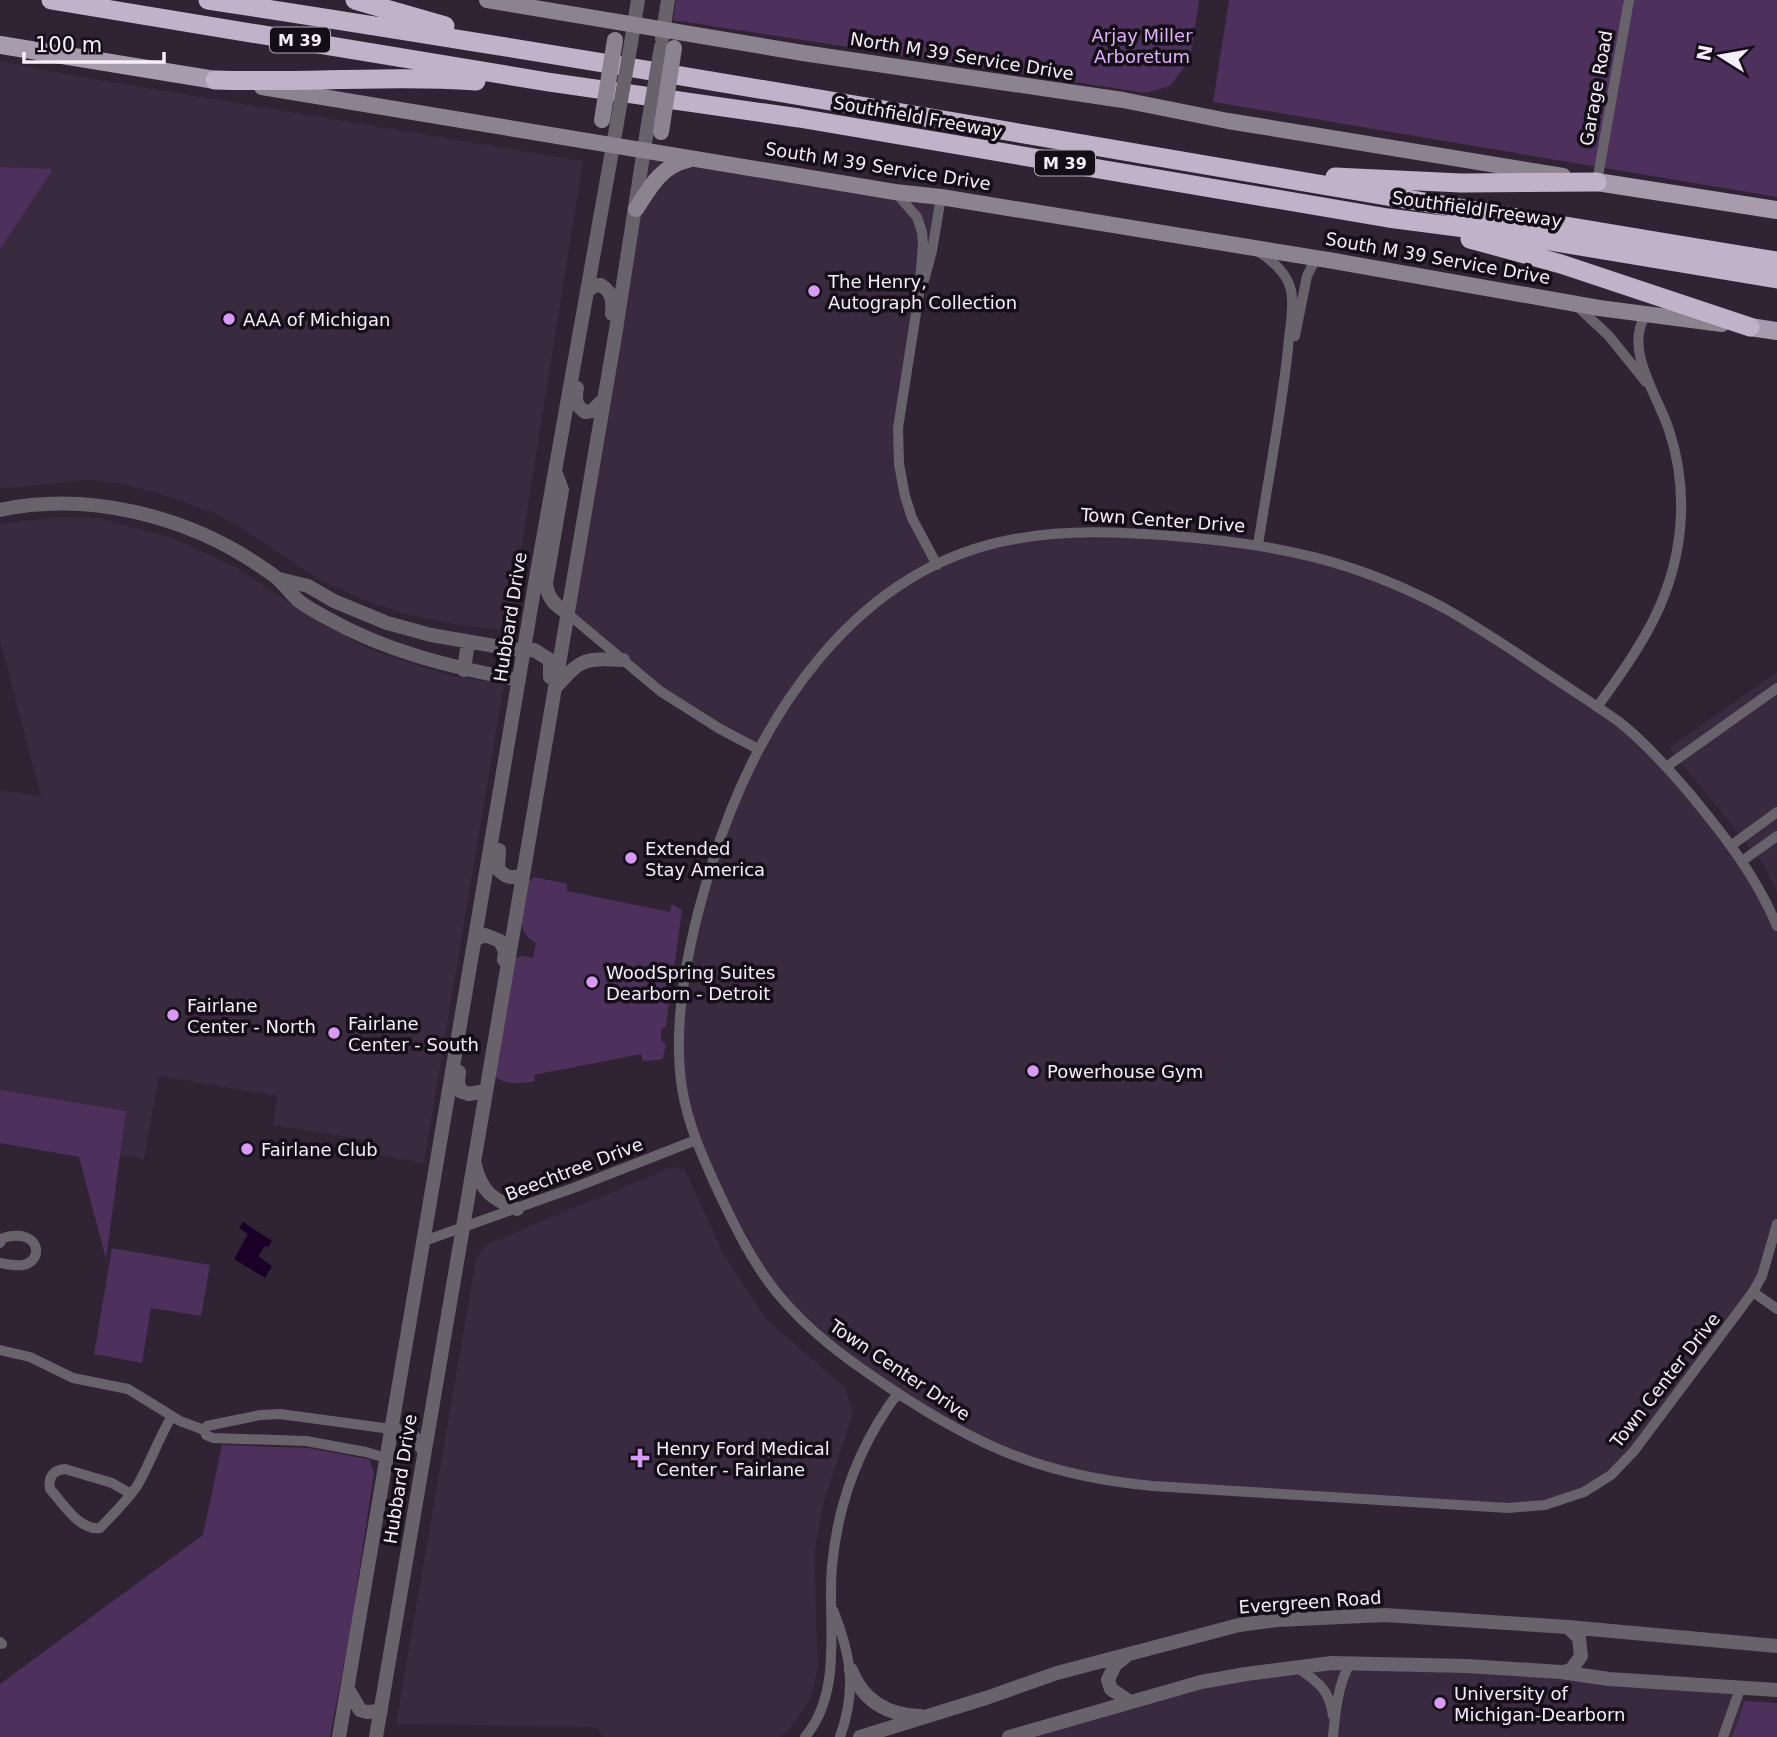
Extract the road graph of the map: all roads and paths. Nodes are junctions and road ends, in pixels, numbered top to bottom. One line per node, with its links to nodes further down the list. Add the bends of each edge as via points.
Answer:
1 (51, 0): 17 (highway, Southfield Freeway / M 39)
2 (208, 0): 13 (highway, Southfield Freeway / M 39)
3 (355, 0): 13 (highway)
4 (487, 0): 8 (main road, North M 39 Service Drive)
5 (638, 0): 9 (street)
6 (668, 0): 10 (street)
7 (1629, 0): 26 (street, Garage Road)
8 (599, 19): 9 (main road, North M 39 Service Drive); 12 (main road)
9 (634, 25): 10 (main road, North M 39 Service Drive); 12 (street)
10 (664, 30): 11 (main road, North M 39 Service Drive); 15 (street)
11 (688, 34): 15 (main road); 26 (main road, North M 39 Service Drive, via 1123,100)
12 (623, 42): 18 (main road, bridge)
13 (495, 44): 25 (highway, Southfield Freeway / M 39)
14 (0, 45): 16 (main road, South M 39 Service Drive)
15 (667, 48): 19 (main road, bridge)
16 (215, 80): 17 (highway); 20 (main road, South M 39 Service Drive)
17 (548, 82): 31 (highway, Southfield Freeway / M 39, via 812,121)
18 (609, 121): 20 (main road); 21 (street, Hubbard Drive)
19 (654, 131): 22 (street, Hubbard Drive); 23 (main road)
20 (583, 140): 21 (main road, South M 39 Service Drive)
21 (614, 145): 22 (main road, South M 39 Service Drive); 36 (street, Hubbard Drive)
22 (644, 150): 23 (main road, South M 39 Service Drive); 29 (street, Hubbard Drive)
23 (676, 156): 24 (main road, South M 39 Service Drive)
24 (696, 158): 27 (main road, South M 39 Service Drive); 29 (main road, via 671,166 656,178)
25 (1206, 165): 26 (highway, via 1396,181); 34 (highway, Southfield Freeway / M 39)
26 (1597, 182): 30 (main road)
27 (895, 192): 28 (main road, South M 39 Service Drive); 37 (street, via 917,217 922,232)
28 (941, 197): 32 (main road, South M 39 Service Drive); 37 (street, via 926,279)
29 (636, 209): 43 (street, Hubbard Drive)
30 (1777, 210)
31 (1388, 218): 35 (highway, Southfield Freeway / M 39); 41 (highway, via 1542,258)
32 (1251, 248): 33 (main road, South M 39 Service Drive); 44 (street, via 1282,272 1290,289)
33 (1317, 258): 38 (main road, South M 39 Service Drive); 44 (street, via 1307,276)
34 (1777, 261)
35 (1777, 279)
36 (587, 291): 39 (street, Hubbard Drive); 43 (street, via 601,285 609,290)
37 (919, 294): 50 (street, via 898,428 899,464 912,518)
38 (1574, 303): 40 (main road, South M 39 Service Drive); 45 (street, via 1609,336)
39 (584, 310): 46 (street, via 588,327 575,400 585,412); 47 (street, Hubbard Drive)
40 (1646, 314): 41 (main road, South M 39 Service Drive); 45 (street, via 1637,349)
41 (1750, 327): 42 (main road)
42 (1777, 331)
43 (614, 344): 46 (street, Hubbard Drive)
44 (1285, 380): 49 (street)
45 (1654, 393): 64 (street, via 1679,471 1682,512 1677,554 1653,625)
46 (604, 399): 52 (street, Hubbard Drive)
47 (555, 470): 52 (street, via 562,491 546,583 553,603); 58 (street, Hubbard Drive)
48 (0, 510): 51 (street, via 73,505 145,514 217,541)
49 (1258, 545): 50 (street, Town Center Drive, via 1064,532 996,543); 64 (street, Town Center Drive, via 1329,559 1436,604)
50 (937, 565): 65 (street, Town Center Drive, via 888,594 835,639 795,689)
51 (279, 579): 53 (street, via 308,586); 55 (street, via 298,601)
52 (567, 613): 59 (street); 63 (street, Hubbard Drive)
53 (364, 615): 54 (street); 55 (street)
54 (411, 630): 56 (street); 57 (street, via 395,634)
55 (355, 632): 57 (street)
56 (468, 642): 58 (street); 60 (street)
57 (385, 646): 60 (street)
58 (524, 651): 61 (street, Hubbard Drive); 68 (street, via 543,654 551,669 534,766)
59 (622, 660): 63 (street, via 584,661); 65 (street, via 687,710)
60 (464, 670): 61 (street)
61 (519, 680): 66 (street, Hubbard Drive)
62 (1777, 688): 67 (street)
63 (554, 689): 68 (street, Hubbard Drive)
64 (1597, 707): 67 (street, Town Center Drive)
65 (758, 749): 79 (street, Town Center Drive, via 716,850 685,980 680,1065)
66 (506, 759): 73 (street, via 511,777 498,869 504,876); 75 (street, Hubbard Drive)
67 (1667, 767): 71 (street, Town Center Drive)
68 (537, 789): 73 (street, Hubbard Drive)
69 (1777, 812): 71 (street)
70 (1777, 836): 72 (street)
71 (1732, 845): 72 (street, Town Center Drive)
72 (1742, 861): 74 (street, Town Center Drive)
73 (522, 876): 77 (street, Hubbard Drive)
74 (1777, 926)
75 (475, 940): 76 (street, Hubbard Drive); 77 (street, via 485,935 496,939 505,951 498,992)
76 (466, 998): 78 (street, via 469,1013 460,1091); 84 (street, Hubbard Drive)
77 (500, 1010): 78 (street, Hubbard Drive)
78 (485, 1091): 80 (street, Hubbard Drive)
79 (696, 1140): 81 (street, Beechtree Drive); 90 (street, Town Center Drive, via 747,1249 775,1290 820,1339)
80 (475, 1156): 81 (street, via 478,1177 488,1194); 83 (street, Hubbard Drive)
81 (517, 1209): 83 (street, Beechtree Drive)
82 (1777, 1224): 87 (street, Town Center Drive)
83 (463, 1227): 84 (street); 98 (street, Hubbard Drive)
84 (424, 1241): 94 (street, Hubbard Drive)
85 (0, 1243): 86 (street, via 13,1235 27,1236 36,1250 25,1265)
86 (0, 1263)
87 (1753, 1292): 88 (street); 90 (street, Town Center Drive, via 1611,1475 1572,1497 1532,1507 1347,1499 1095,1479 995,1449 942,1423)
88 (1777, 1309)
89 (0, 1350): 93 (street, via 30,1357 73,1378 128,1389)
90 (898, 1393): 101 (street, via 874,1427 850,1482 836,1538)
91 (280, 1414): 92 (street); 94 (street); 97 (street)
92 (260, 1415): 95 (street); 96 (street)
93 (172, 1416): 95 (street); 100 (street)
94 (391, 1429): 98 (street, via 412,1435); 99 (street, Hubbard Drive)
95 (204, 1430): 96 (street, via 222,1440)
96 (262, 1438): 97 (street)
97 (278, 1438): 99 (street)
98 (424, 1450): 113 (street, Hubbard Drive)
99 (386, 1458): 109 (street, Hubbard Drive)
100 (131, 1494): 100 (street, via 94,1529 81,1523 50,1489 49,1482 51,1475 65,1469 112,1483)
101 (831, 1604): 107 (street); 119 (street, via 829,1684)
102 (1568, 1626): 103 (street, Evergreen Road); 104 (street, Evergreen Road, via 1385,1615 1291,1619 1239,1625); 108 (street, via 1579,1638 1581,1656 1571,1670)
103 (1777, 1644)
104 (1130, 1653): 112 (street, via 1115,1665 1108,1680 1111,1689); 114 (street, Evergreen Road)
105 (1351, 1662): 106 (street); 108 (street); 115 (street)
106 (1298, 1668): 112 (street, via 1201,1682); 115 (street, via 1320,1684 1330,1699)
107 (851, 1670): 114 (street, via 861,1691 879,1707); 120 (street, via 848,1710)
108 (1561, 1672): 110 (street)
109 (348, 1689): 113 (street, via 360,1710); 117 (street, Hubbard Drive)
110 (1740, 1689): 111 (street); 123 (street)
111 (1777, 1689)
112 (1130, 1702): 122 (street)
113 (381, 1711): 118 (street, Hubbard Drive)
114 (928, 1716): 116 (street, Evergreen Road)
115 (1333, 1732)
116 (879, 1734): 121 (street, Evergreen Road)
117 (339, 1737)
118 (376, 1737)
119 (805, 1737)
120 (840, 1737)
121 (860, 1737)
122 (1009, 1737)
123 (1723, 1737)

